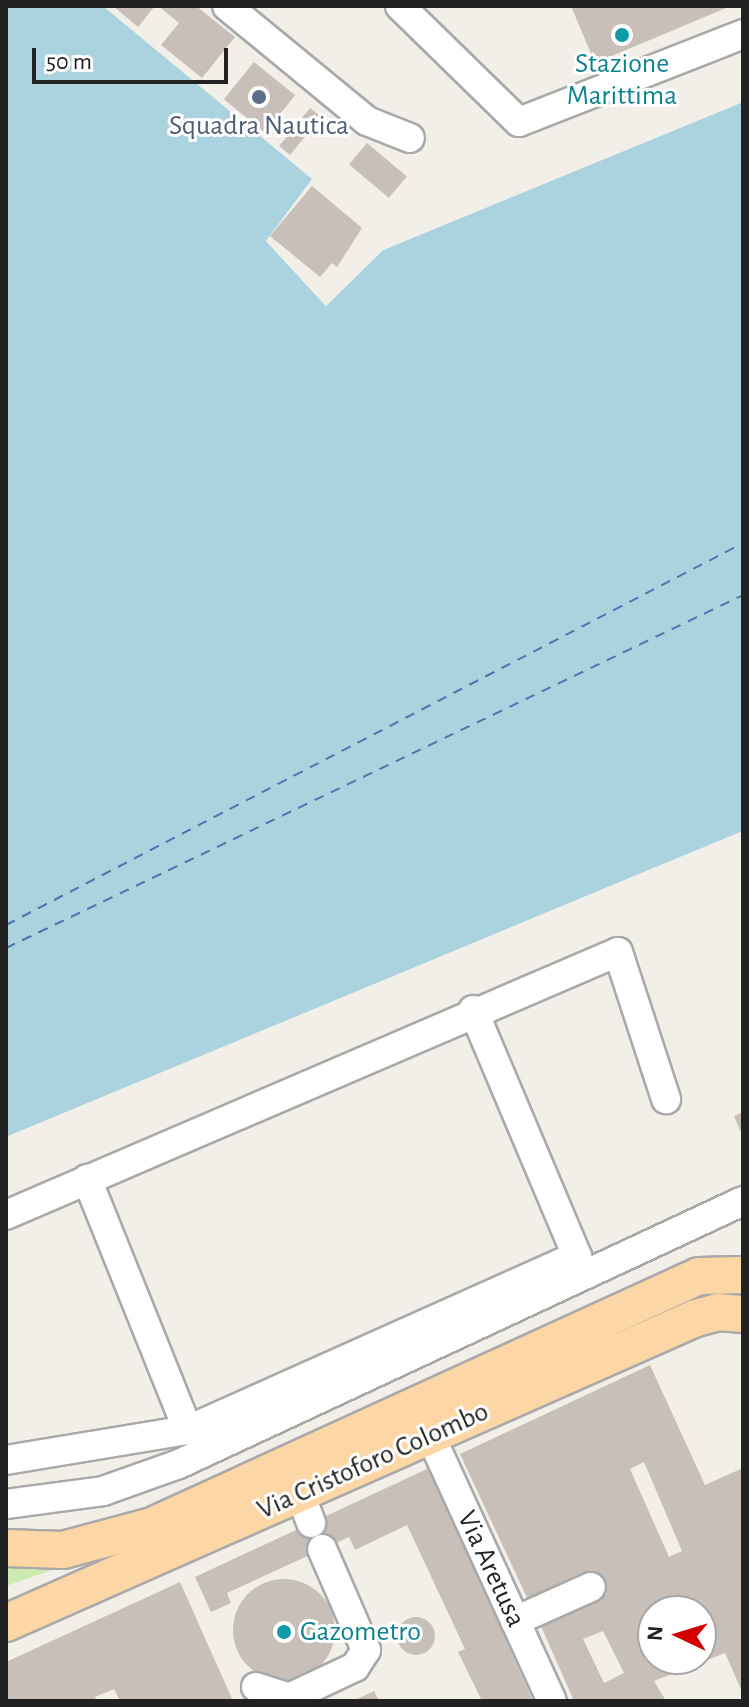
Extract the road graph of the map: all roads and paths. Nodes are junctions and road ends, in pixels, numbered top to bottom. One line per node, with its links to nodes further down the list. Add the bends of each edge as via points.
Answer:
1 (227, 6): 4 (street, via 367,121)
2 (400, 6): 3 (street, via 519,122)
3 (743, 34)
4 (410, 138)
5 (473, 1010): 6 (street, via 618,952); 7 (street); 12 (street, via 577,1256)
6 (666, 1099)
7 (87, 1179): 9 (street); 12 (street)
8 (743, 1201): 15 (street, via 179,1464 103,1491)
9 (6, 1215)
10 (743, 1275): 16 (main road, Via Cristoforo Colombo, via 699,1276 152,1526 63,1550)
11 (743, 1314): 13 (main road, Via Cristoforo Colombo, via 718,1312 696,1318)
12 (188, 1430): 14 (street)
13 (431, 1437): 19 (street, Via Aretusa); 20 (main road, Via Cristoforo Colombo, via 306,1509)
14 (6, 1460)
15 (6, 1504)
16 (6, 1548)
17 (322, 1549): 21 (street, via 366,1650 355,1667 289,1698)
18 (591, 1587): 19 (street)
19 (515, 1621): 22 (street, Via Aretusa)
20 (6, 1623)
21 (256, 1687)
22 (552, 1701)

